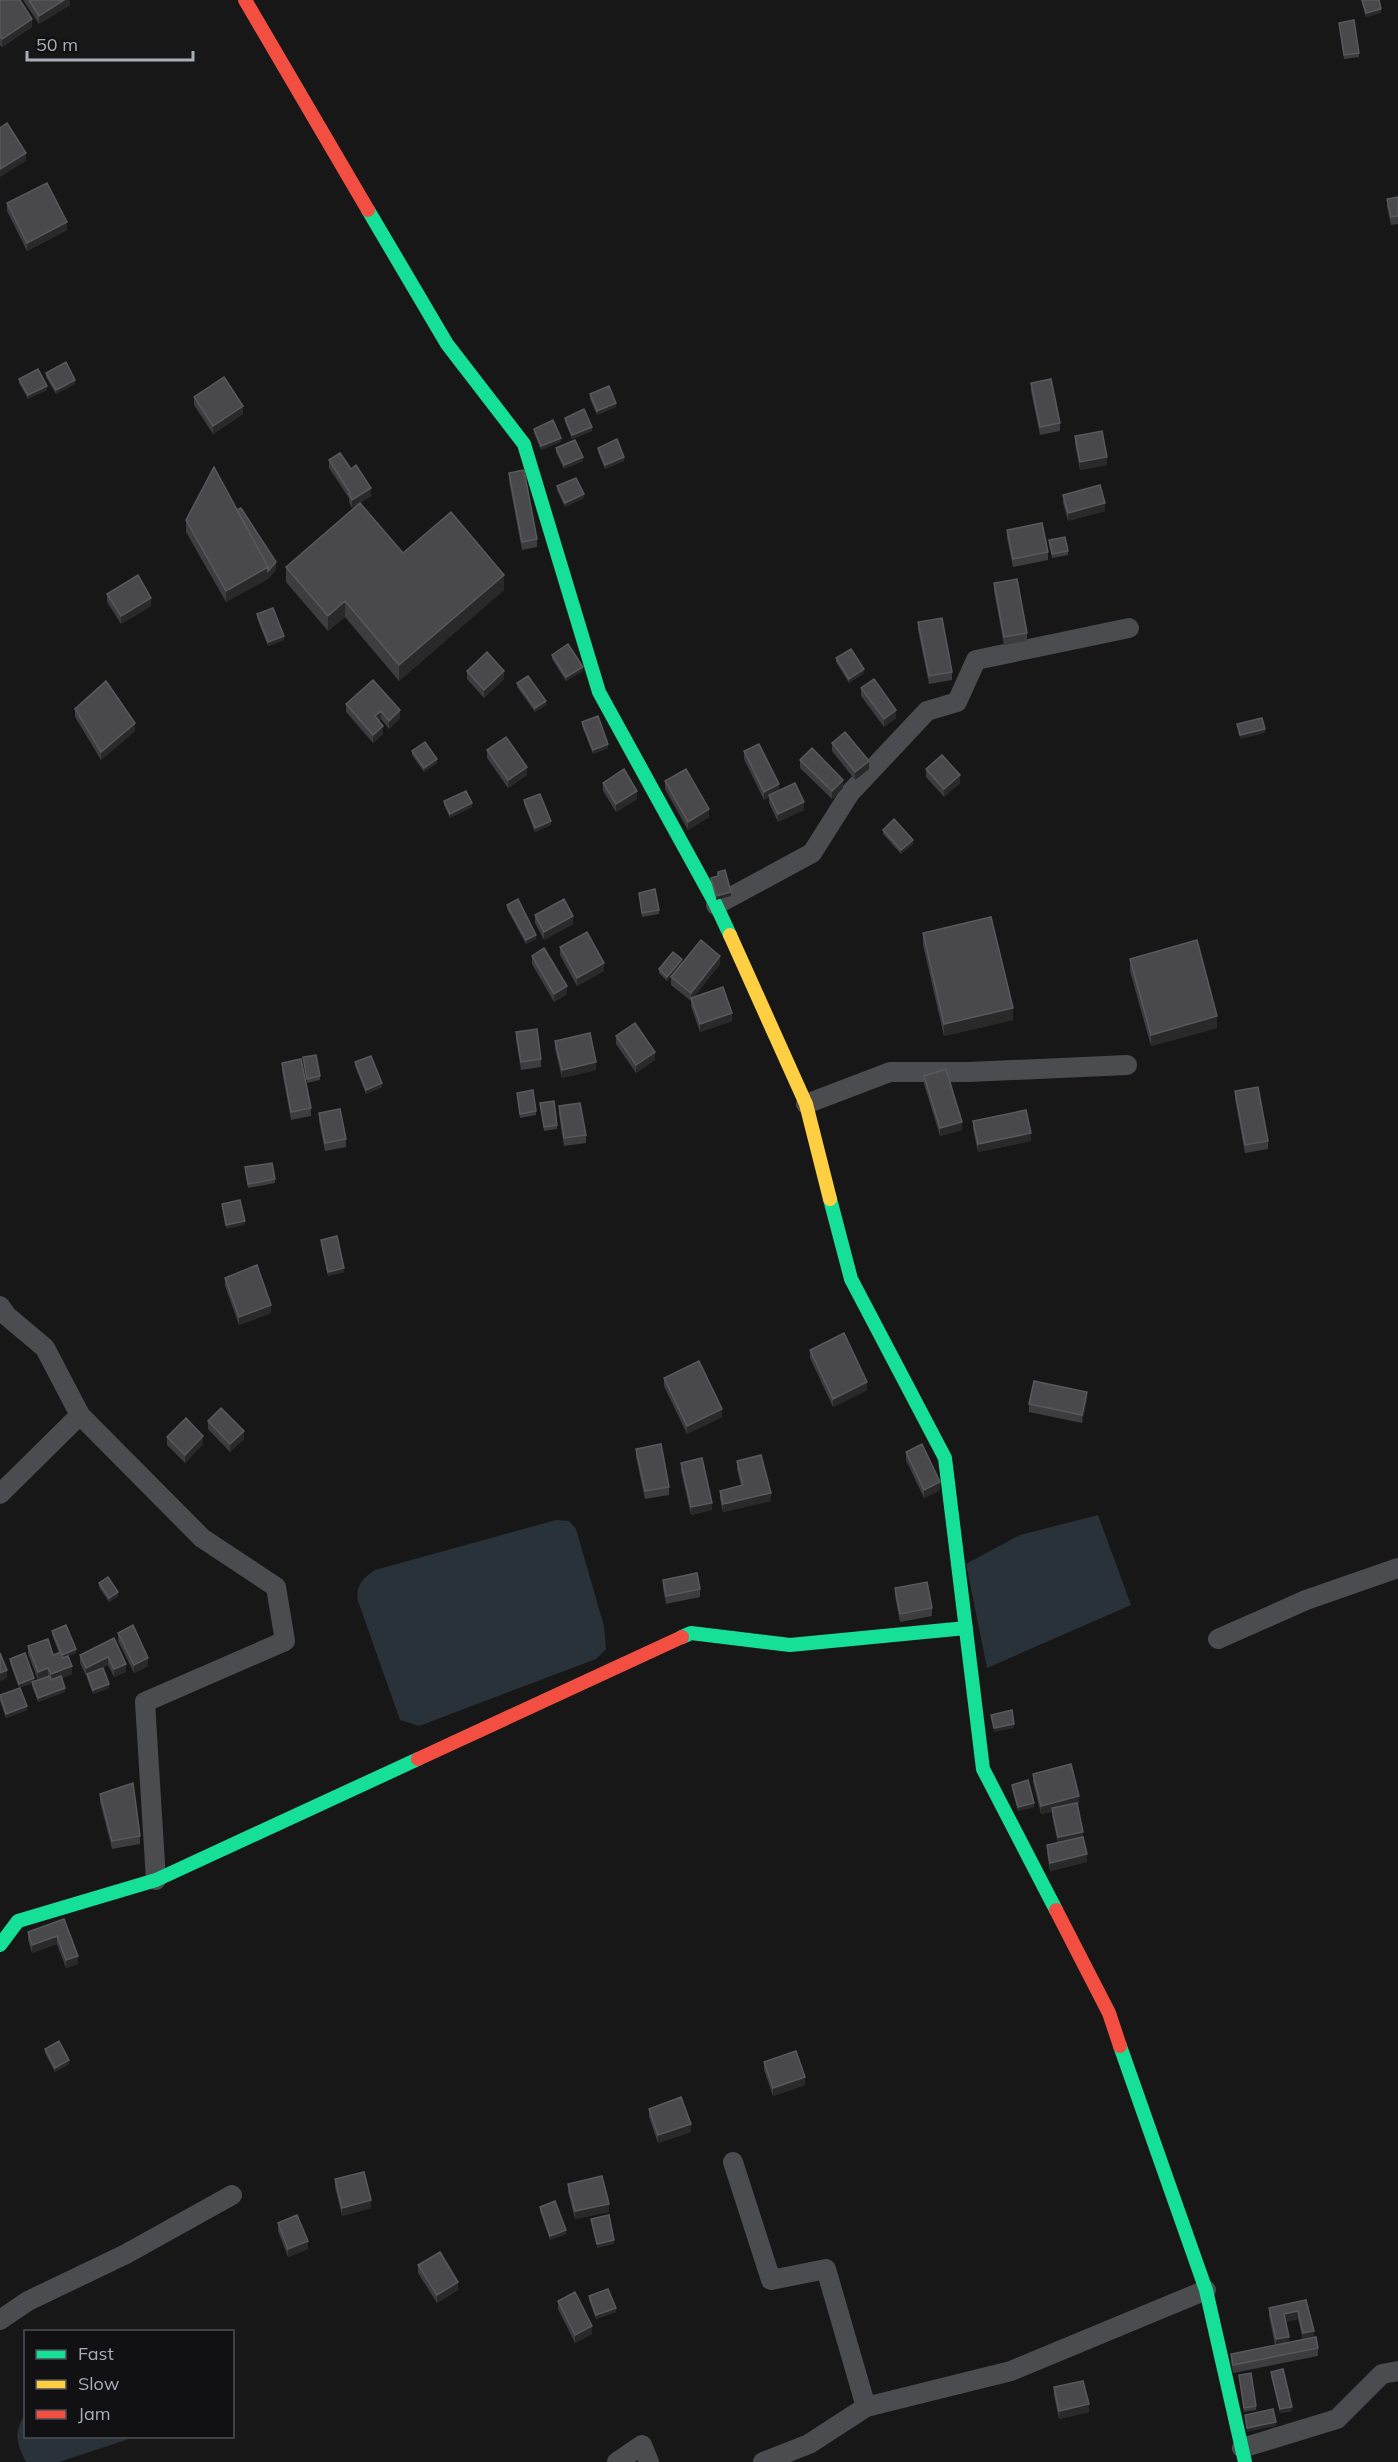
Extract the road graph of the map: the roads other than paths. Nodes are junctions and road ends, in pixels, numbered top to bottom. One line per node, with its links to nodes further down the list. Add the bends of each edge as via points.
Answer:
1 (245, 0): 3 (street, via 447,344 524,444 599,692)
2 (1129, 628): 3 (street, via 976,660 957,702 927,711 850,793 812,853)
3 (716, 905): 5 (street)
4 (1127, 1065): 5 (street, via 890,1072)
5 (806, 1104): 10 (street, via 851,1279 945,1458)
6 (0, 1306): 7 (street, via 45,1348)
7 (80, 1415): 8 (street); 12 (street, via 202,1538 276,1587 278,1598 285,1641 145,1702)
8 (0, 1494)
9 (1398, 1568): 11 (street, via 1306,1600)
10 (966, 1628): 12 (street, via 790,1645 691,1633); 16 (street, via 983,1768 1109,2013)
11 (1218, 1639)
12 (156, 1880): 13 (street, via 18,1922)
13 (0, 1945)
14 (733, 2162): 19 (street, via 771,2280 826,2269)
15 (232, 2195): 17 (street, via 28,2301)
16 (1206, 2290): 19 (street, via 1011,2371); 20 (street)
17 (0, 2320)
18 (1398, 2371): 20 (street, via 1382,2374 1337,2420)
19 (866, 2407): 23 (street, via 809,2444)
20 (1244, 2455)
21 (617, 2462): 22 (street, via 642,2445)
22 (650, 2462)
23 (763, 2462)

